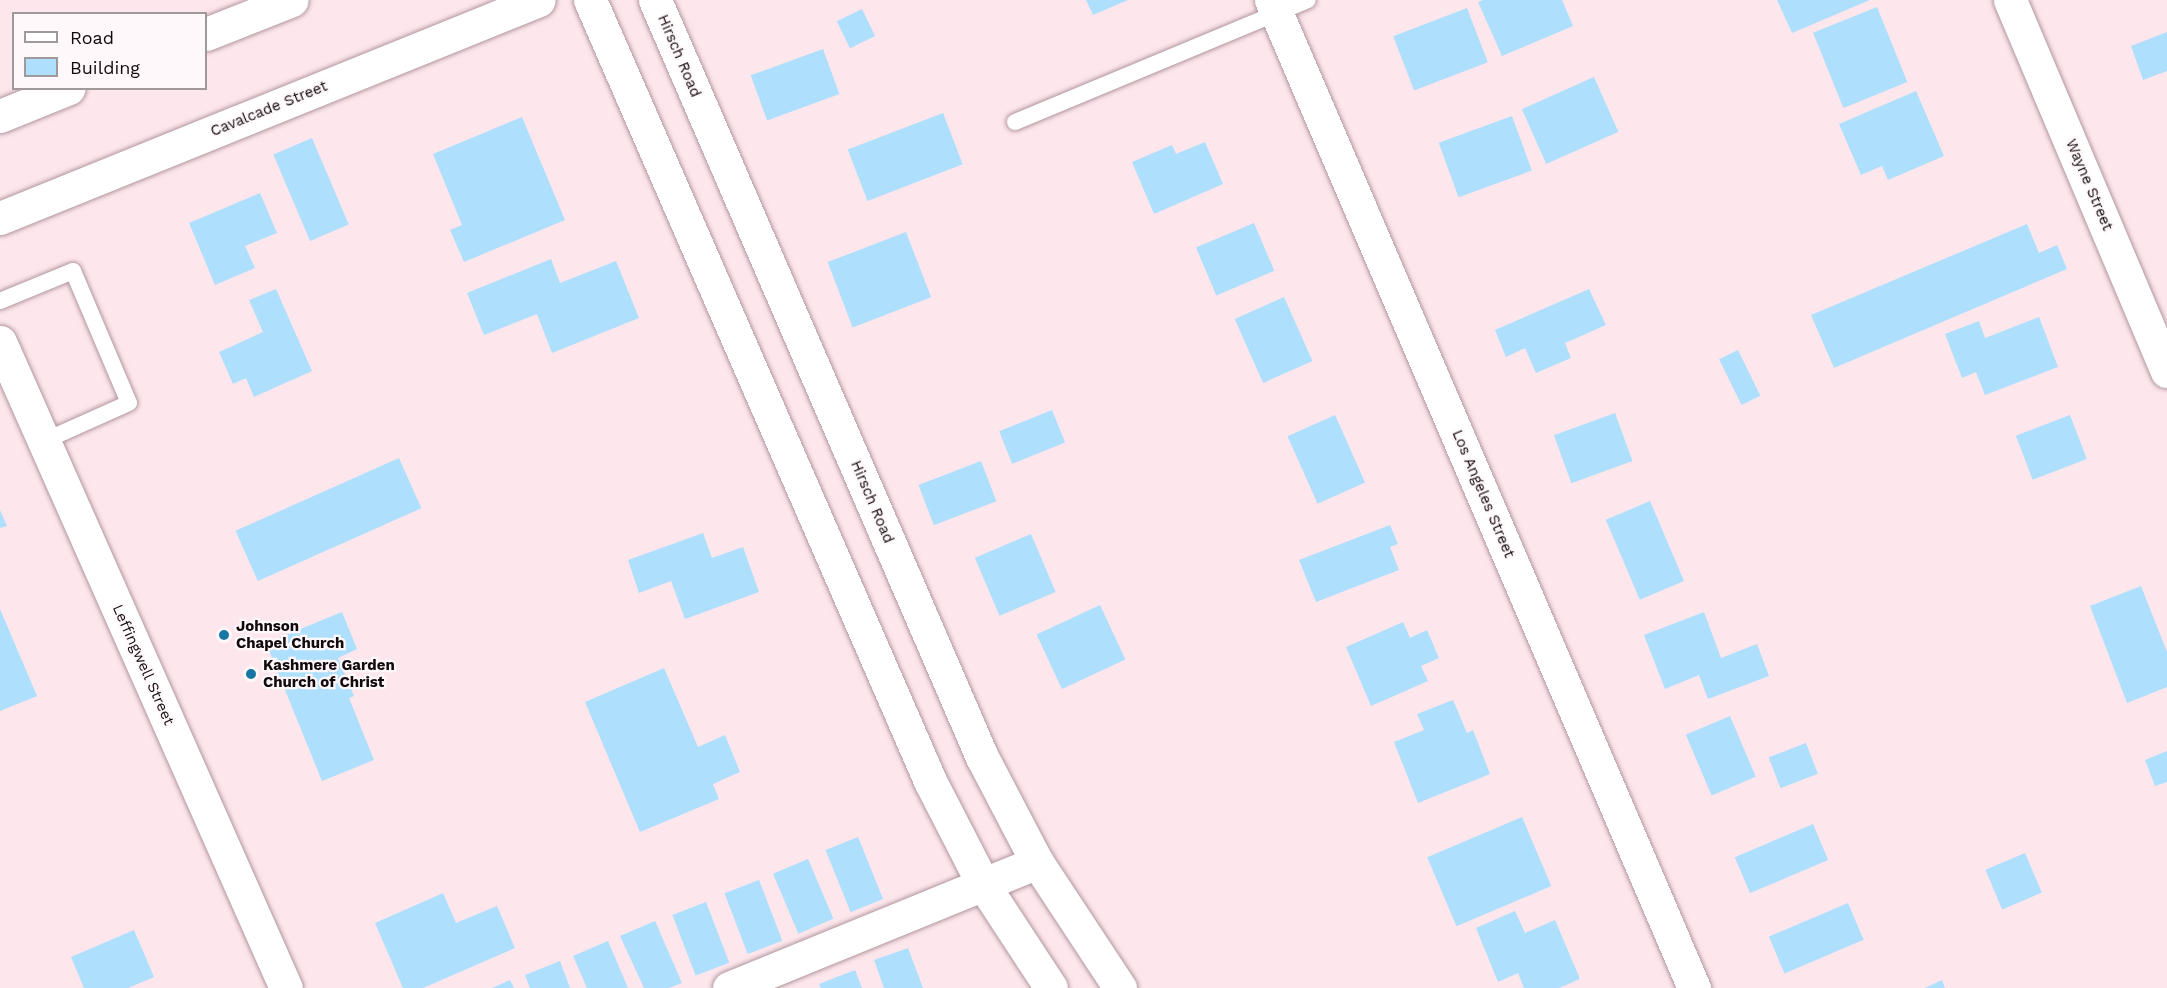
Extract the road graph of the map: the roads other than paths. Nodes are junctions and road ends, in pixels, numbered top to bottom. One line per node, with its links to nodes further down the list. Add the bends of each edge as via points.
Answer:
1 (292, 0): 8 (main road)
2 (539, 0): 12 (main road, Cavalcade Street)
3 (590, 0): 18 (main road, via 930,782)
4 (655, 0): 17 (main road, Hirsch Road, via 982,757)
5 (1308, 0): 7 (lane)
6 (2010, 0): 15 (main road, Wayne Street)
7 (1274, 7): 11 (lane); 23 (main road, Los Angeles Street)
8 (207, 34)
9 (64, 90): 10 (main road)
10 (0, 116)
11 (1015, 122)
12 (0, 218)
13 (0, 301): 16 (lane, via 74,271 129,403)
14 (0, 342): 16 (main road, Leffingwell Street)
15 (2167, 370)
16 (44, 441): 19 (main road, Leffingwell Street)
17 (1037, 862): 18 (main road); 22 (main road, Hirsch Road)
18 (983, 884): 20 (main road); 21 (main road)
19 (286, 988)
20 (729, 988)
21 (1051, 988)
22 (1120, 988)
23 (1694, 988)

